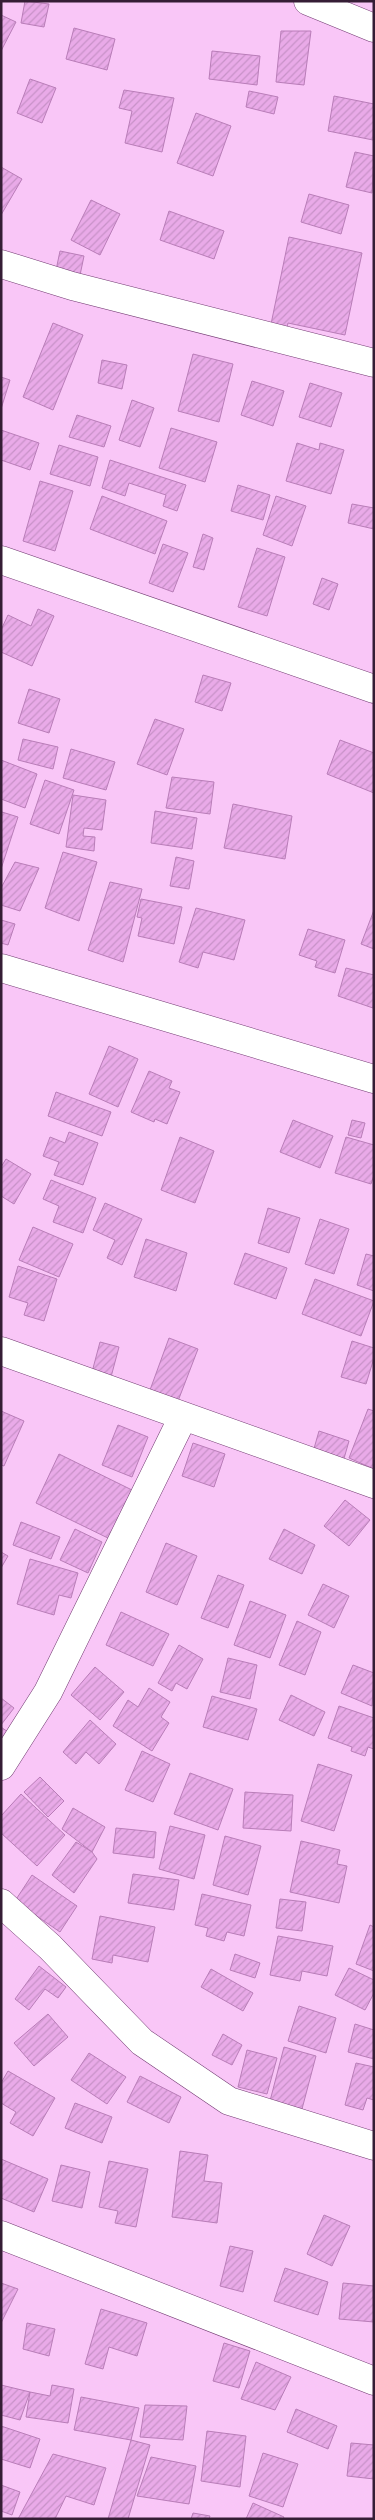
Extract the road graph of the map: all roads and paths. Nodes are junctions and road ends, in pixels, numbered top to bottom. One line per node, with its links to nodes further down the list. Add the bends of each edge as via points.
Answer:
1 (308, 1): 2 (street)
2 (374, 28)
3 (1, 264): 4 (street, via 72,286)
4 (374, 363)
5 (1, 560): 6 (street)
6 (374, 689)
7 (1, 968): 8 (street)
8 (374, 1079)
9 (1, 1352): 10 (street)
10 (183, 1417): 11 (street); 12 (street, via 48,1692)
11 (374, 1484)
12 (1, 1766)
13 (1, 1902): 14 (street, via 50,1947 142,2042 229,2101)
14 (374, 2146)
15 (1, 2234): 16 (street)
16 (374, 2381)

